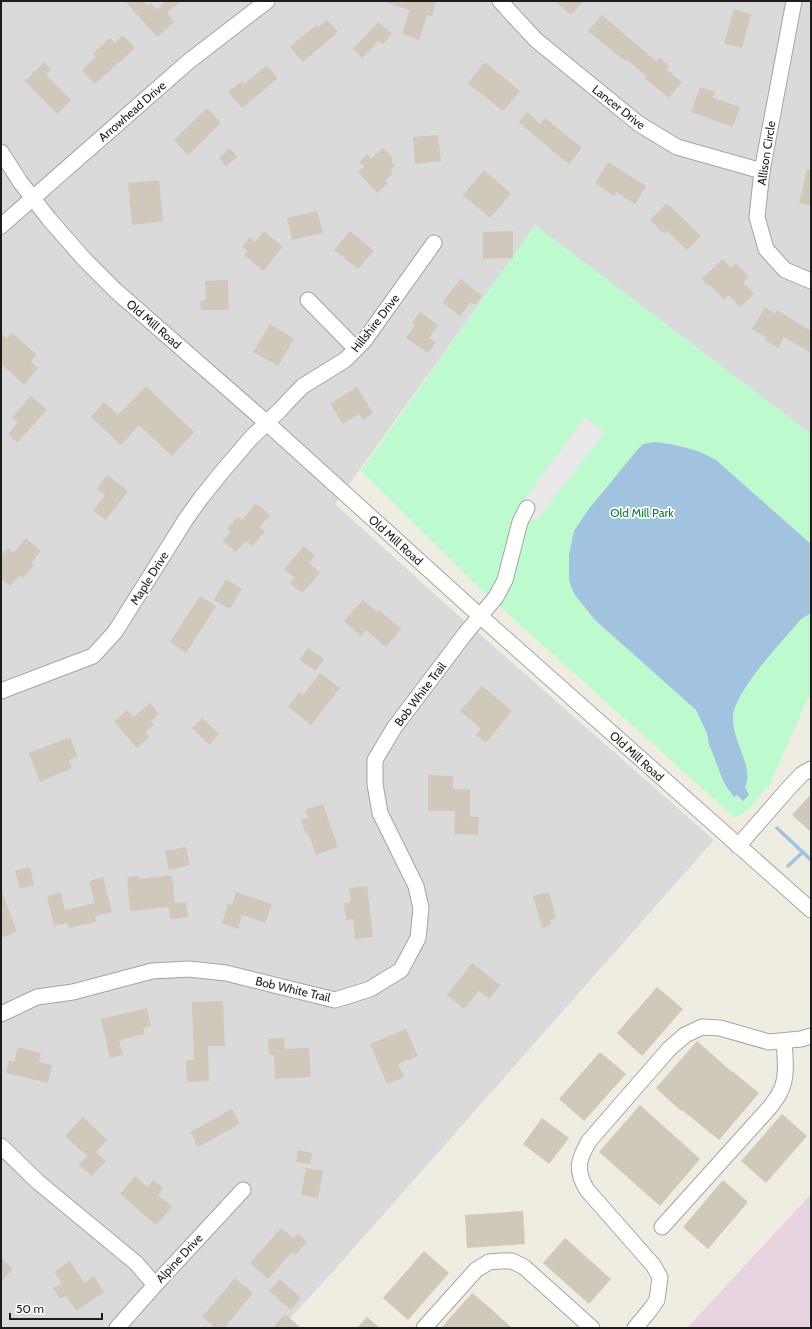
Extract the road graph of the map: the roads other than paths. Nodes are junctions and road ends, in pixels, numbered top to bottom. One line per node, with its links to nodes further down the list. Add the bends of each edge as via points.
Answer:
1 (267, 1): 6 (street, Arrowhead Drive, via 188,62)
2 (500, 1): 5 (street, Lancer Drive, via 536,40 639,124 678,147)
3 (794, 1): 5 (street, Allison Circle)
4 (1, 152): 6 (street, Old Mill Road)
5 (762, 171): 9 (street, Allison Circle, via 757,216 766,249 786,270)
6 (32, 198): 7 (street, Arrowhead Drive); 12 (street, Old Mill Road, via 94,270)
7 (1, 226)
8 (434, 243): 11 (street, Hillshire Drive, via 364,341)
9 (811, 281)
10 (308, 300): 11 (street)
11 (356, 348): 12 (street, Hillshire Drive, via 345,360 303,386)
12 (267, 423): 14 (street, Old Mill Road); 15 (street, Maple Drive, via 251,438 186,518 115,632 93,656)
13 (527, 508): 14 (street, Bob White Trail, via 520,522 505,580 496,597)
14 (480, 616): 17 (street, Old Mill Road); 19 (street, Bob White Trail, via 394,728 375,760 374,784 380,813 416,886 420,908 418,938 401,970 370,989 334,1000 226,973 189,969 152,971 73,992 37,997)
15 (1, 691)
16 (811, 769): 17 (street, via 802,774)
17 (738, 846): 18 (street, Old Mill Road)
18 (811, 910)
19 (1, 1014)
20 (811, 1036): 21 (street)
21 (784, 1041): 24 (street, via 785,1064 781,1091 771,1106); 29 (street, via 769,1042 720,1028 702,1027 685,1035 669,1049 589,1141 581,1155 581,1179 587,1190 653,1265 660,1277 657,1300)
22 (1, 1146): 25 (street, via 38,1182 136,1263)
23 (243, 1190): 25 (street, Alpine Drive)
24 (662, 1227)
25 (155, 1285): 27 (street, Alpine Drive)
26 (583, 1325): 28 (street, via 524,1267 512,1261 501,1261 489,1262 476,1270)
27 (117, 1328)
28 (424, 1328)
29 (635, 1328)

